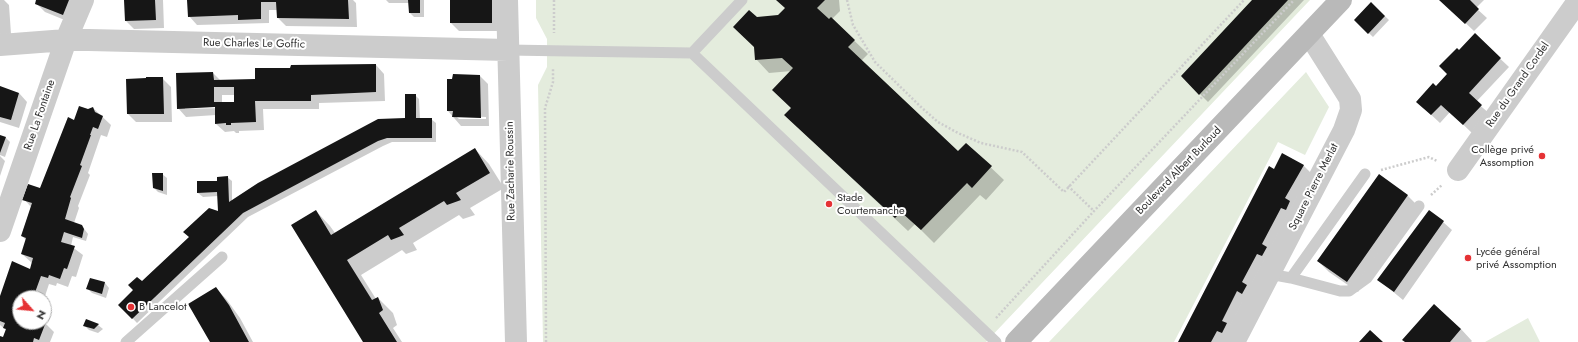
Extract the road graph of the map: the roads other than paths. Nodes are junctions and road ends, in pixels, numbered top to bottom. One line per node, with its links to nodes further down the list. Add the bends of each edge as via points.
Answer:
1 (84, 0): 7 (street, Rue La Fontaine)
2 (507, 0): 9 (street, Rue Zacharie Roussin)
3 (742, 0): 10 (lane)
4 (1341, 0): 6 (street, Boulevard Albert Burloud)
5 (1578, 1): 11 (street, Rue du Grand Cordel)
6 (1309, 34): 16 (street, Square Pierre Merlat, via 1346,91 1352,110); 21 (street, Boulevard Albert Burloud)
7 (66, 40): 8 (street, Rue Charles Le Goffic); 9 (street, Rue Charles Le Goffic); 14 (street, Rue La Fontaine)
8 (0, 45)
9 (508, 50): 10 (lane); 19 (street, Rue Zacharie Roussin)
10 (692, 54): 20 (lane)
11 (1458, 170)
12 (1365, 174): 17 (lane)
13 (1419, 206): 17 (lane, via 1367,278 1358,286 1340,291)
14 (0, 231)
15 (222, 257): 18 (lane)
16 (1269, 274): 17 (lane); 22 (street, Square Pierre Merlat)
17 (1291, 278)
18 (126, 342)
19 (516, 342)
20 (996, 342)
21 (1016, 342)
22 (1234, 342)

